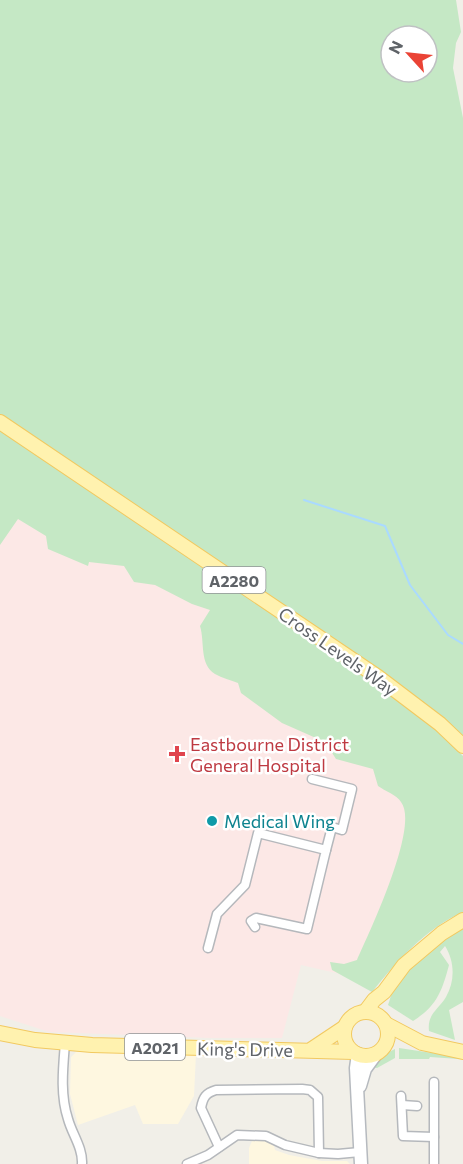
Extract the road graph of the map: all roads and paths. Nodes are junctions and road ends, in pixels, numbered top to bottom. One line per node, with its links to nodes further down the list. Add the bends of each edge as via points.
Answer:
1 (0, 422): 2 (main road, Cross Levels Way / A2280, via 378,677)
2 (463, 746)
3 (312, 779): 4 (street, via 352,789 342,830 332,827)
4 (326, 850): 6 (street, via 307,929 256,918 251,921); 7 (street, via 258,833 245,885 217,914)
5 (463, 920): 8 (main road, via 404,965)
6 (255, 927)
7 (208, 948)
8 (384, 992): 9 (main road); 10 (main road)
9 (364, 1012): 10 (main road, via 372,1012); 11 (main road, via 352,1017)
10 (385, 1023): 14 (main road); 16 (main road, via 387,1041)
11 (345, 1027): 15 (main road); 18 (main road, via 346,1043)
12 (0, 1034): 13 (main road, King's Drive / A2021)
13 (65, 1043): 15 (main road, King's Drive / A2021); 26 (street, via 64,1098)
14 (422, 1043): 16 (main road, via 399,1044); 17 (main road)
15 (310, 1050): 18 (main road, A2021)
16 (378, 1052): 18 (main road, via 369,1056); 20 (street, via 365,1069)
17 (463, 1052)
18 (355, 1053): 20 (street)
19 (434, 1082): 22 (street)
20 (358, 1096): 25 (street)
21 (417, 1106): 22 (street, via 402,1101 402,1138)
22 (434, 1137): 28 (street)
23 (219, 1147): 24 (street, via 237,1135 255,1135); 24 (street, via 201,1108 208,1093 302,1089 318,1097); 27 (street)
24 (319, 1153): 25 (street)
25 (361, 1158)
26 (82, 1164)
27 (187, 1164)
28 (434, 1164)

